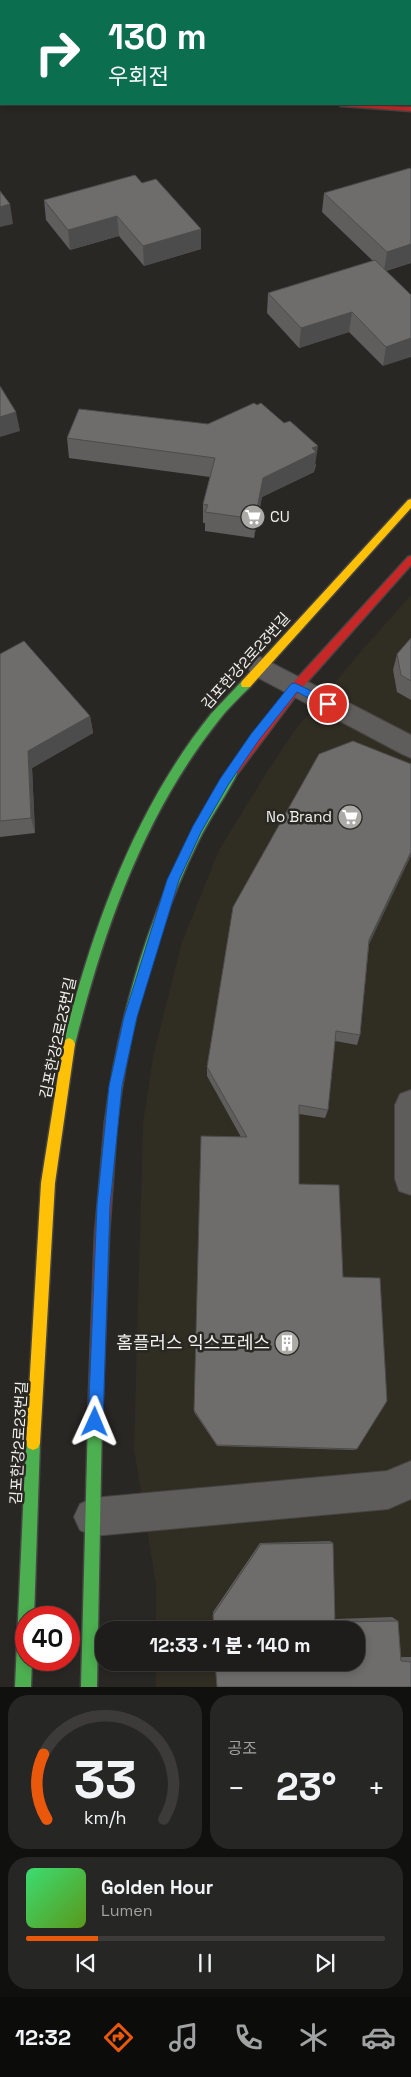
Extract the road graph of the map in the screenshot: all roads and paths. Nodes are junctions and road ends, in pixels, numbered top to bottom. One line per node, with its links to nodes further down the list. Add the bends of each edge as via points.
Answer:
1 (355, 105): 2 (street)
2 (411, 109)
3 (411, 502): 5 (street, 김포한강2로23번길)
4 (411, 559): 6 (street)
5 (260, 667): 6 (street); 12 (street, 김포한강2로23번길, via 214,719 147,822 102,925 84,981 66,1057 48,1183)
6 (295, 687): 7 (street); 11 (street, via 224,782 197,830 173,880 130,1017 116,1086 104,1205)
7 (411, 747)
8 (411, 1105): 9 (street)
9 (411, 1179)
10 (411, 1480): 11 (street, via 388,1490)
11 (93, 1517): 13 (street)
12 (23, 1687)
13 (89, 1687)

